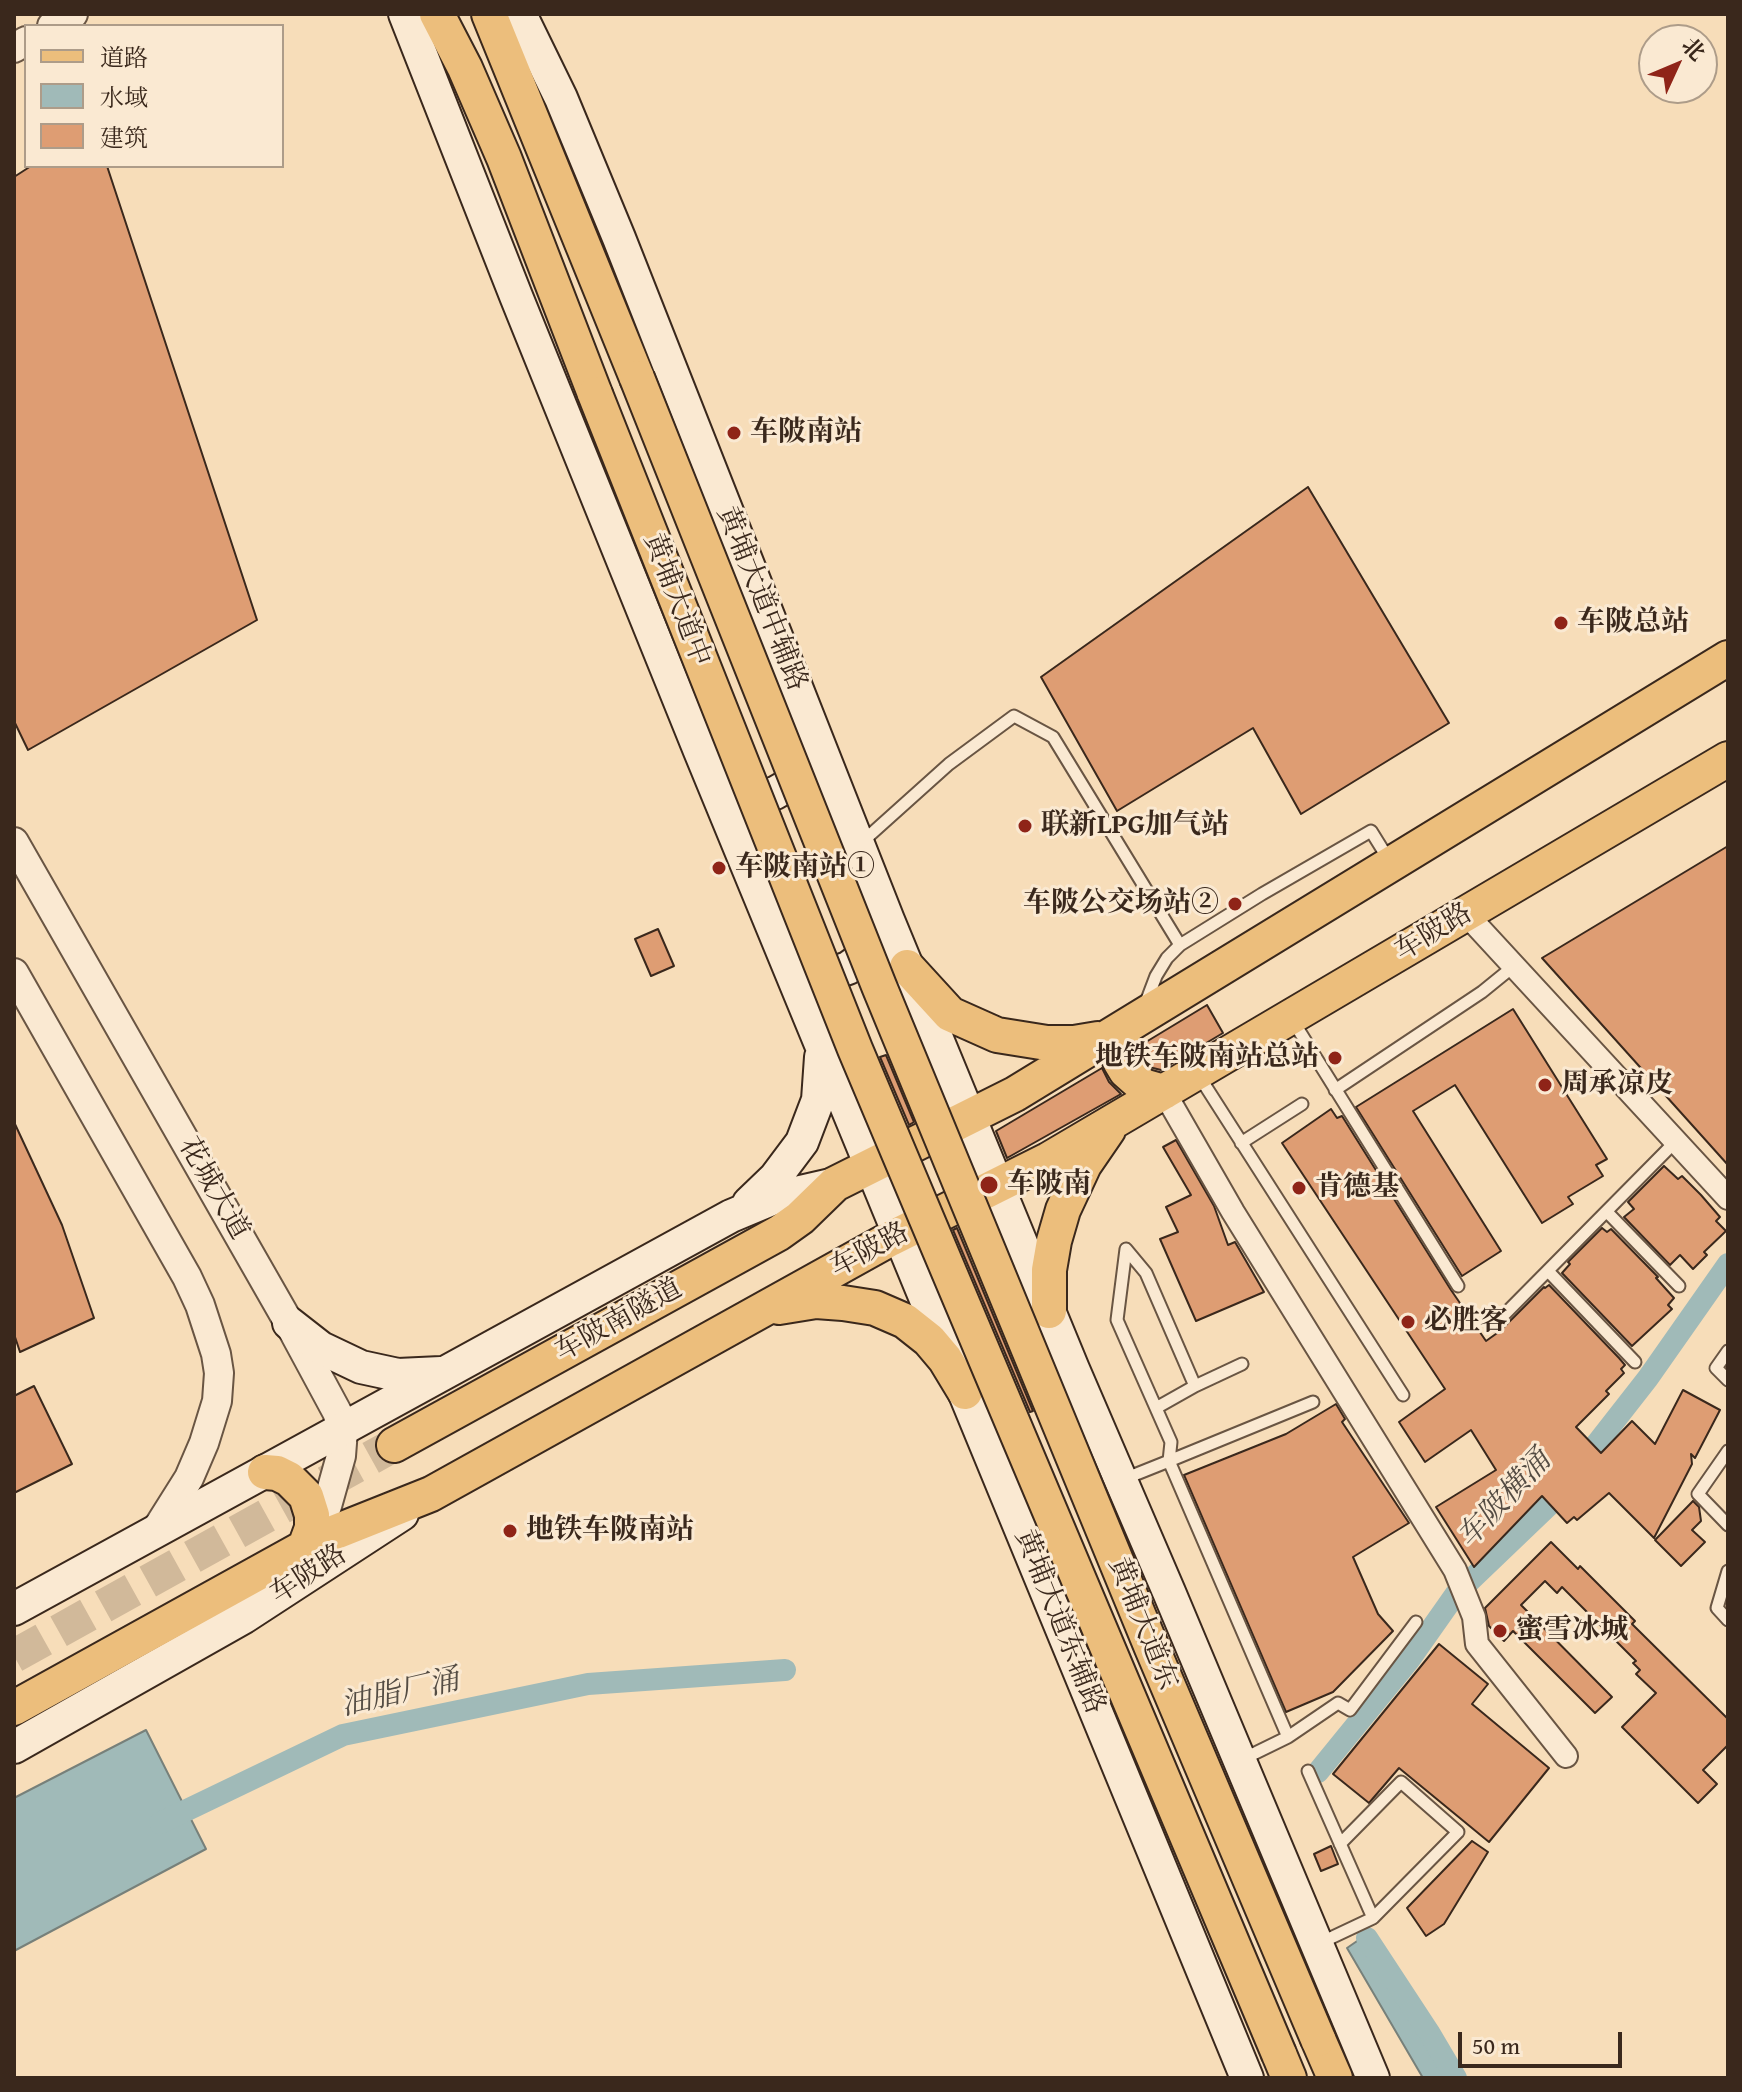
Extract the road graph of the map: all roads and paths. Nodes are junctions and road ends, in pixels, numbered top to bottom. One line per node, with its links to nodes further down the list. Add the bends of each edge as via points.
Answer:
1 (73, 14): 6 (street)
2 (405, 14): 10 (main road)
3 (437, 14): 36 (main road, 黄埔大道中, bridge, via 504,158)
4 (489, 14): 33 (main road, 黄埔大道中, bridge)
5 (520, 14): 8 (main road, 黄埔大道中辅路, via 619,238)
6 (56, 24)
7 (1728, 658): 13 (main road)
8 (818, 743): 10 (main road, via 804,772 775,793 742,796); 12 (main road, 黄埔大道中辅路)
9 (1728, 759): 14 (main road, 车陂路)
10 (713, 783): 17 (main road)
11 (14, 842): 46 (street, 花城大道)
12 (858, 845): 15 (main road, 黄埔大道中辅路); 16 (lane, via 949,764 1014,716 1053,737)
13 (1392, 864): 16 (lane, via 1371,831); 22 (main road)
14 (1466, 914): 18 (street); 21 (main road, 车陂路)
15 (888, 920): 17 (main road, via 872,951 848,968 815,973); 19 (main road, 黄埔大道中辅路)
16 (1180, 945): 22 (lane)
17 (786, 961): 23 (main road)
18 (1514, 966): 25 (lane); 30 (street)
19 (907, 967): 22 (main road, via 950,1014 997,1035 1074,1043); 28 (main road, 黄埔大道中辅路)
20 (14, 973): 68 (street, via 187,1277 216,1354 217,1401 204,1443)
21 (1291, 1017): 24 (main road, 车陂路); 25 (lane)
22 (1125, 1027): 26 (main road, via 1120,1061 1143,1086); 28 (main road)
23 (819, 1042): 32 (main road); 39 (main road, via 818,1100 802,1142 775,1178)
24 (1197, 1072): 26 (main road, 车陂路); 31 (lane)
25 (1335, 1090): 42 (lane)
26 (1164, 1092): 29 (main road, 车陂路); 77 (street, via 1455,1570 1474,1617 1477,1644)
27 (1302, 1104): 31 (lane)
28 (970, 1118): 32 (main road); 35 (main road, 黄埔大道中辅路)
29 (1117, 1119): 35 (main road, 车陂路); 44 (main road, via 1084,1165 1063,1210 1049,1270)
30 (1676, 1141): 37 (street); 38 (lane)
31 (1241, 1143): 55 (lane)
32 (870, 1166): 34 (main road); 40 (main road, 黄埔大道东辅路)
33 (954, 1167): 85 (main road, 黄埔大道东, bridge)
34 (835, 1184): 39 (main road, via 774,1198); 60 (main road, 车陂南隧道, via 779,1233)
35 (998, 1185): 40 (main road, 车陂路); 44 (main road)
36 (913, 1188): 83 (main road, 黄埔大道东, bridge)
37 (1728, 1198)
38 (1607, 1212): 41 (lane); 43 (lane)
39 (731, 1216): 52 (main road)
40 (898, 1235): 45 (main road, 车陂路); 57 (main road, 黄埔大道东辅路)
41 (1548, 1271): 47 (lane); 49 (lane)
42 (1458, 1286)
43 (1679, 1286)
44 (1049, 1311): 51 (main road)
45 (756, 1314): 57 (main road, via 816,1301 875,1308 905,1321 929,1340); 65 (main road, 车陂路)
46 (289, 1323): 52 (main road, via 321,1348 361,1367 415,1376); 59 (street, 花城大道)
47 (1494, 1325)
48 (1728, 1351): 53 (lane, via 1716,1368)
49 (1635, 1362)
50 (1242, 1364): 54 (lane)
51 (1073, 1369): 57 (main road, via 1039,1360 1013,1368); 64 (main road)
52 (448, 1372): 59 (main road)
53 (1728, 1380)
54 (1195, 1386): 58 (lane); 58 (lane, via 1146,1273 1126,1249 1117,1320)
55 (1403, 1395)
56 (1313, 1402): 62 (lane)
57 (970, 1404): 66 (main road, 黄埔大道东辅路)
58 (1156, 1408): 62 (lane, via 1171,1442)
59 (343, 1430): 63 (main road); 69 (street, 花城大道, via 332,1492)
60 (394, 1445)
61 (1728, 1451): 67 (lane, via 1698,1494)
62 (1169, 1461): 64 (lane); 75 (lane)
63 (265, 1472): 68 (main road); 69 (main road, via 289,1479 306,1496 312,1528)
64 (1122, 1483): 66 (main road, via 1092,1477 1065,1480 1035,1497); 78 (main road)
65 (431, 1494): 69 (main road); 76 (main road, 车陂路, via 244,1617)
66 (1019, 1524): 84 (main road, 黄埔大道东辅路)
67 (1728, 1525)
68 (155, 1532): 71 (main road)
69 (305, 1547): 74 (main road)
70 (1728, 1571): 72 (lane, via 1717,1608)
71 (14, 1609)
72 (1728, 1620)
73 (1416, 1622): 75 (lane, via 1350,1710 1338,1703)
74 (14, 1708)
75 (1288, 1737): 78 (lane)
76 (14, 1747)
77 (1566, 1756)
78 (1239, 1761): 82 (main road)
79 (1308, 1771): 80 (lane)
80 (1340, 1844): 81 (lane); 81 (lane, via 1401,1782 1458,1832)
81 (1373, 1918): 82 (lane)
82 (1316, 1945): 86 (main road)
83 (1284, 2066)
84 (1247, 2078)
85 (1335, 2078)
86 (1373, 2078)

